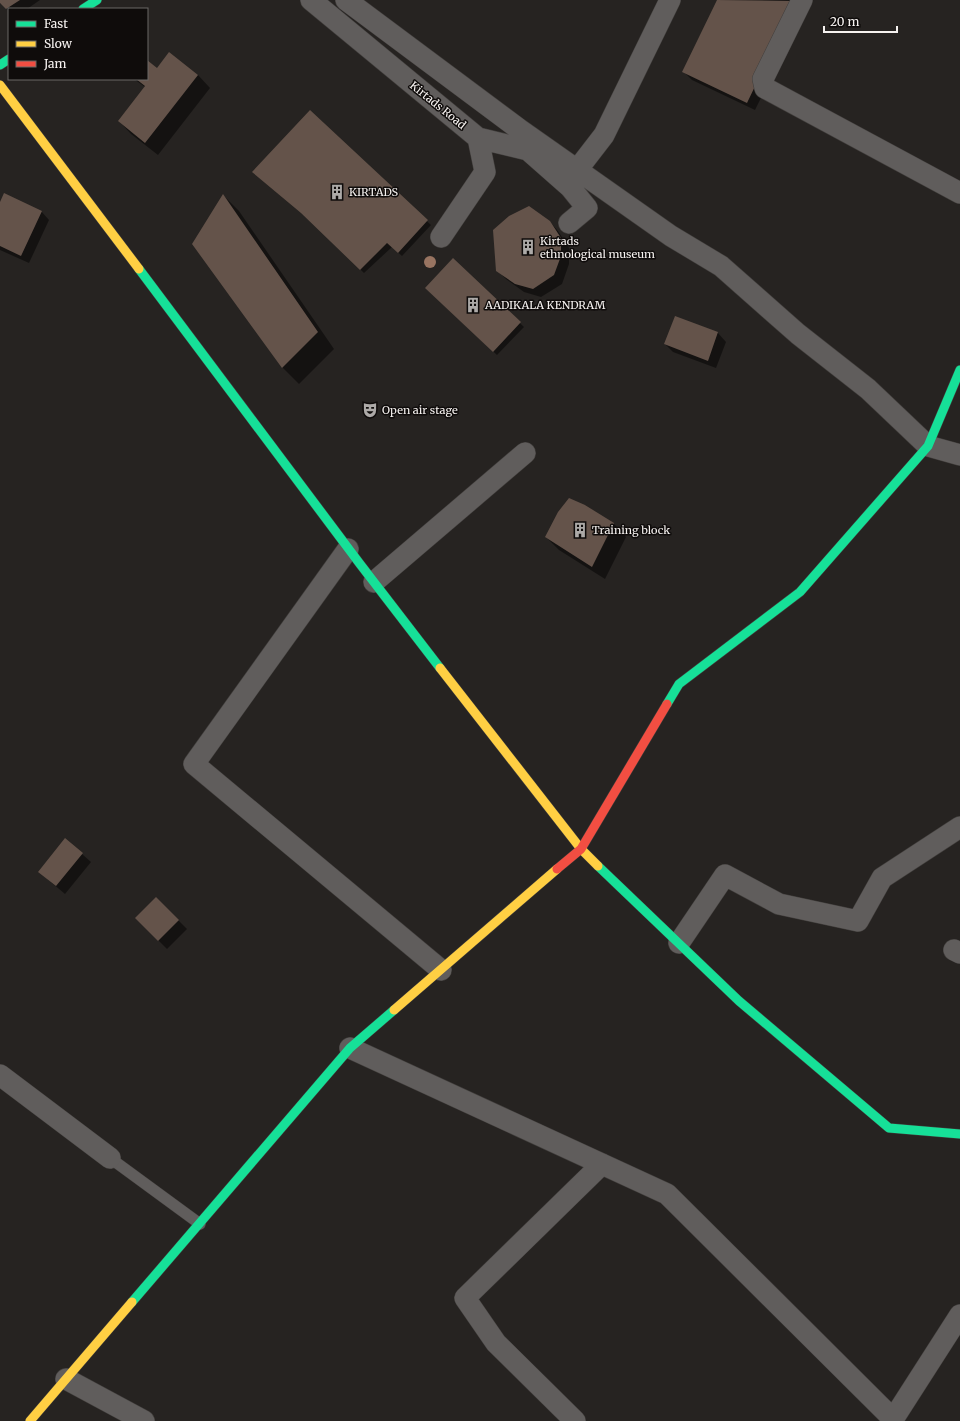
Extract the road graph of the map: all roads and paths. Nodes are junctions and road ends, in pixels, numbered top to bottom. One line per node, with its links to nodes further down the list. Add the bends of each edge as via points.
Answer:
1 (97, 0): 6 (street)
2 (311, 0): 8 (street, Kirtads Road)
3 (346, 0): 9 (street)
4 (670, 0): 9 (street, via 604,135)
5 (802, 0): 10 (street, via 763,79 765,88)
6 (85, 8)
7 (0, 85): 17 (street)
8 (478, 138): 11 (street, via 528,150 570,187 587,208); 12 (street, via 485,172)
9 (577, 170): 14 (street, via 671,236 721,266 798,334 868,389)
10 (960, 193)
11 (569, 223)
12 (441, 237)
13 (960, 370): 14 (street)
14 (928, 446): 16 (street); 20 (street, via 800,592 679,684)
15 (525, 453): 18 (street)
16 (960, 455)
17 (348, 549): 18 (street); 22 (street, via 194,764)
18 (374, 582): 20 (street)
19 (960, 827): 21 (street, via 882,878 858,921 779,904 725,875)
20 (581, 849): 21 (street); 22 (street)
21 (679, 943): 25 (street, via 739,1001 889,1128)
22 (441, 970): 23 (street)
23 (350, 1048): 27 (street); 28 (street)
24 (0, 1075): 26 (street)
25 (960, 1134)
26 (110, 1158): 28 (lane)
27 (602, 1164): 31 (street, via 667,1194); 34 (street, via 465,1298 496,1343)
28 (200, 1224): 30 (street)
29 (960, 1315): 31 (street)
30 (66, 1379): 32 (street); 33 (street)
31 (893, 1420)
32 (30, 1421)
33 (144, 1421)
34 (575, 1421)

